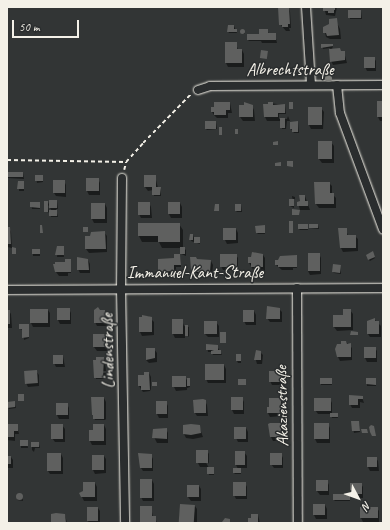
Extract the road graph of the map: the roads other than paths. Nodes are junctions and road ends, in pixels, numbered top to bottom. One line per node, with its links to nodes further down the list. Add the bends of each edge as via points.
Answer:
1 (306, 7): 4 (street)
2 (383, 84): 3 (street, Albrechtstraße)
3 (337, 85): 4 (street, Albrechtstraße); 7 (street, via 340,113)
4 (311, 86): 5 (street, Albrechtstraße, via 210,86)
5 (198, 90)
6 (122, 178): 8 (street, Lindenstraße)
7 (383, 230)
8 (121, 288): 9 (street, Immanuel-Kant-Straße); 11 (street, Immanuel-Kant-Straße); 12 (street, Lindenstraße)
9 (297, 288): 10 (street, Immanuel-Kant-Straße); 13 (street, Akazienstraße)
10 (383, 288)
11 (7, 290)
12 (125, 523)
13 (298, 523)

